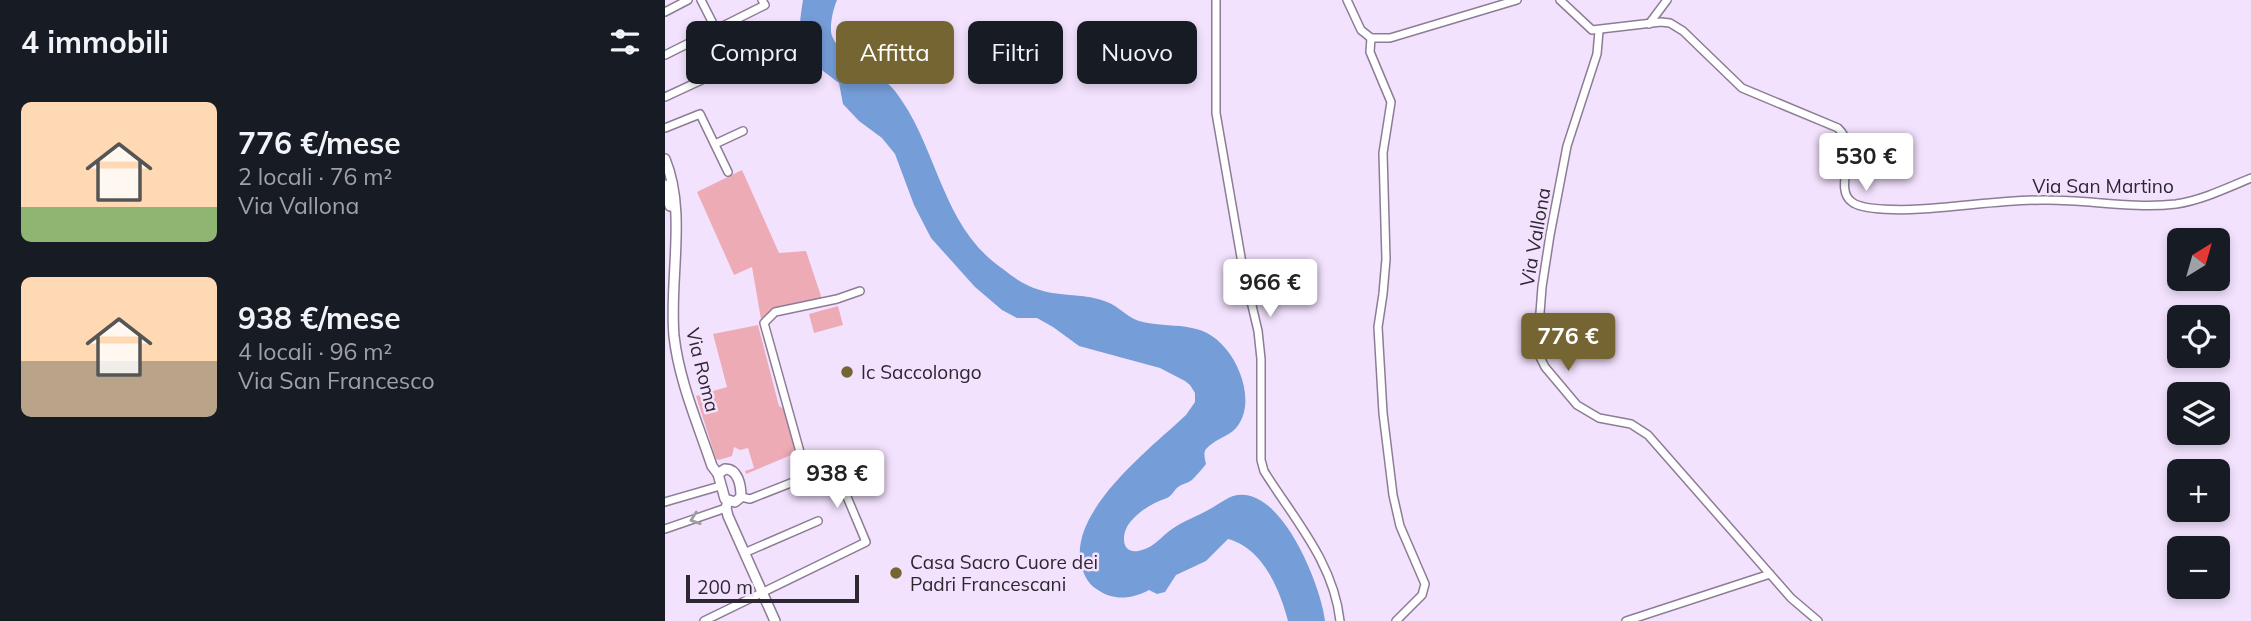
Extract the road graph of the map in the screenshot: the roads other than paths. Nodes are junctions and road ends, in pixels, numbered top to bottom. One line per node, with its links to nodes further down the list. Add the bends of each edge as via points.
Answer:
1 (688, 0): 9 (street)
2 (701, 0): 10 (street)
3 (1216, 0): 43 (street, via 1216,113 1258,331 1261,460 1317,552 1338,600)
4 (1347, 0): 14 (street, via 1361,30)
5 (1517, 0): 14 (street, via 1390,38)
6 (1560, 0): 13 (street, via 1592,30)
7 (1667, 0): 12 (street)
8 (763, 3): 11 (street)
9 (665, 12)
10 (712, 21)
11 (732, 21)
12 (1650, 24): 13 (street, Via San Martino); 24 (street, Via San Martino, via 1677,26 1742,88 1830,123 1843,133 1848,146 1845,193 1859,206 1913,210 2045,200 2168,205)
13 (1599, 31): 38 (street, Via Vallona, via 1597,54 1567,146 1550,235 1542,286 1540,357 1577,405 1599,418 1631,424 1648,435)
14 (1371, 38): 44 (street, via 1370,52 1391,102 1383,153 1386,259 1378,327 1383,413 1400,526 1426,584 1422,595)
15 (686, 45): 16 (street)
16 (665, 55)
17 (693, 84): 18 (street)
18 (665, 97)
19 (665, 128): 21 (street, via 700,114)
20 (743, 131): 21 (street)
21 (715, 144): 23 (street)
22 (665, 159): 27 (main road, Via Roma, via 673,187)
23 (728, 172)
24 (2251, 178)
25 (665, 184): 26 (main road, Via Roma)
26 (668, 209): 27 (main road, Via Roma)
27 (675, 228): 29 (main road, Via Roma, via 675,344)
28 (860, 291): 30 (street, via 775,312 764,323)
29 (718, 474): 31 (main road, Via Roma); 32 (main road, via 733,470)
30 (807, 477): 32 (street, via 750,499); 39 (street, via 834,466 866,542)
31 (718, 486): 33 (street); 34 (main road, Via Roma)
32 (741, 497): 34 (main road)
33 (665, 502)
34 (727, 505): 36 (street, one-way to 36); 37 (main road)
35 (818, 521): 37 (street)
36 (665, 529)
37 (744, 553): 39 (main road)
38 (1770, 574): 45 (street); 46 (street, Via Vallona)
39 (763, 592): 40 (street); 42 (main road)
40 (713, 620): 41 (street)
41 (704, 621)
42 (775, 621)
43 (1340, 621)
44 (1396, 621)
45 (1626, 621)
46 (1818, 621)

